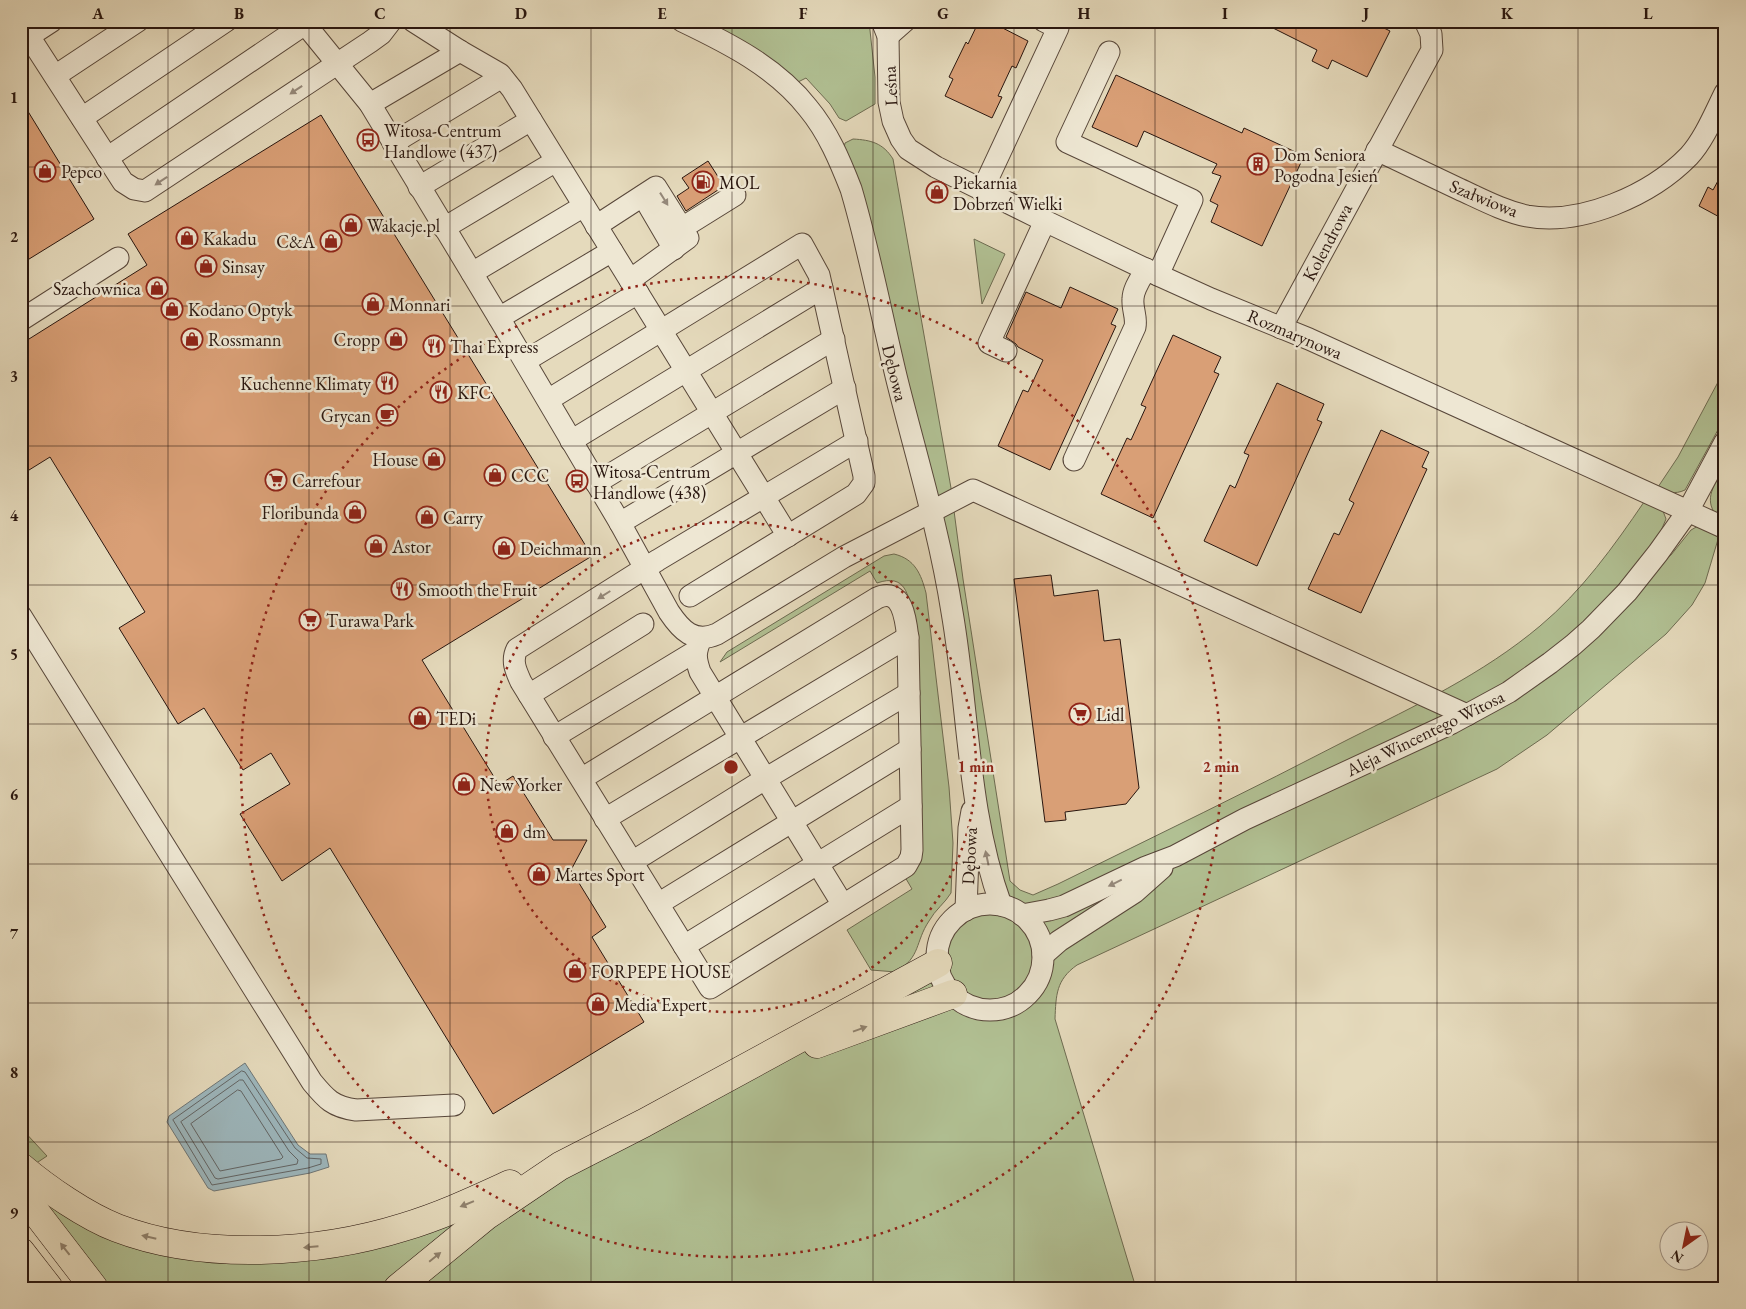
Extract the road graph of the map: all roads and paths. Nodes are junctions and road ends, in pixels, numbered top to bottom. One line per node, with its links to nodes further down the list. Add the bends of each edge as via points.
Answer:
1 (52, 21): 12 (street)
2 (138, 21): 16 (street)
3 (226, 21): 20 (street)
4 (391, 21): 15 (street, via 381,34)
5 (414, 21): 13 (street)
6 (682, 21): 61 (street, Dębowa, via 743,52 764,67 808,107 833,146 858,213)
7 (905, 21): 11 (street)
8 (1044, 21): 28 (street, via 1058,28)
9 (307, 22): 15 (street); 25 (street)
10 (1426, 22): 24 (street, Kolendrowa, via 1432,50)
11 (885, 29): 23 (street, Leśna, via 889,102 900,139)
12 (25, 30): 16 (street)
13 (460, 52): 17 (street); 19 (street)
14 (1109, 52): 39 (street, via 1067,142 1192,200)
15 (336, 63): 19 (street); 25 (street, one-way to 25, via 145,191 123,182)
16 (55, 76): 20 (street)
17 (502, 77): 21 (street); 22 (street)
18 (1725, 93): 24 (street, Szałwiowa, via 1689,155 1662,178 1632,197 1566,217 1527,216 1495,206)
19 (370, 104): 22 (street)
20 (82, 118): 25 (street)
21 (531, 120): 26 (street); 27 (street)
22 (393, 143): 27 (street)
23 (908, 149): 28 (street, Rozmarynowa)
24 (1377, 150): 45 (street, Kolendrowa)
25 (107, 158)
26 (556, 161): 31 (street); 34 (street)
27 (419, 187): 34 (street)
28 (982, 191): 32 (street, Rozmarynowa)
29 (735, 195): 35 (street)
30 (643, 196): 33 (street); 35 (street, one-way to 35, via 656,188); 36 (street)
31 (584, 206): 33 (street); 40 (street)
32 (1045, 221): 39 (street, Rozmarynowa); 48 (street, via 989,343)
33 (596, 226): 37 (street)
34 (444, 228): 40 (street)
35 (682, 228): 36 (street, via 688,238)
36 (674, 249): 41 (street)
37 (612, 251): 41 (street); 43 (street)
38 (118, 258): 44 (street)
39 (1152, 272): 45 (street, Rozmarynowa); 58 (street, via 1134,292 1135,327)
40 (472, 273): 43 (street)
41 (634, 286): 46 (street); 49 (street)
42 (822, 288): 46 (street, via 816,266 802,244); 47 (street); 50 (street)
43 (499, 318): 49 (street)
44 (21, 320)
45 (1281, 328): 62 (street, Rozmarynowa)
46 (661, 331): 50 (street); 52 (street)
47 (834, 338): 51 (street); 53 (street)
48 (1006, 351)
49 (525, 361): 52 (street)
50 (686, 371): 53 (street); 54 (street)
51 (845, 388): 55 (street); 57 (street)
52 (548, 400): 54 (street)
53 (712, 413): 57 (street); 59 (street)
54 (572, 441): 59 (street)
55 (857, 441): 60 (street); 65 (street, via 864,476 861,489)
56 (1725, 442): 62 (street, Aleja Wincentego Witosa)
57 (737, 453): 60 (street); 63 (street)
58 (1074, 460)
59 (596, 483): 63 (street)
60 (764, 497): 65 (street); 66 (street)
61 (930, 511): 71 (street, via 844,557); 75 (street, via 973,490); 81 (street, Dębowa, via 958,644)
62 (1688, 511): 64 (street, Rozmarynowa); 75 (street, Aleja Wincentego Witosa, via 1632,586 1591,629 1509,692)
63 (620, 523): 66 (street)
64 (1725, 528)
65 (788, 536): 67 (street)
66 (645, 569): 71 (street, via 677,624); 73 (street, one-way to 73, via 517,649 515,670)
67 (690, 596)
68 (21, 616): 98 (street, via 312,1082 327,1100 356,1110)
69 (643, 624): 73 (street)
70 (908, 637): 72 (street); 74 (street, via 900,603 890,595 884,595); 77 (street)
71 (698, 644): 74 (street, via 696,659 700,672); 76 (street)
72 (909, 693): 78 (street); 80 (street)
73 (529, 696): 76 (street)
74 (715, 697): 77 (street); 79 (street)
75 (1467, 715): 85 (street, Aleja Wincentego Witosa, via 1245,819)
76 (554, 737): 79 (street)
77 (740, 738): 80 (street); 83 (street)
78 (910, 749): 82 (street); 84 (street)
79 (580, 779): 83 (street)
80 (765, 779): 84 (street); 86 (street)
81 (974, 801): 89 (street, Dębowa, one-way to 81); 91 (street, Dębowa, via 968,828)
82 (911, 806): 87 (street); 90 (street, via 912,850 906,866)
83 (605, 819): 86 (street)
84 (792, 822): 87 (street); 88 (street)
85 (1175, 856): 92 (street, Aleja Wincentego Witosa, one-way to 92, via 1064,906); 94 (street, Aleja Wincentego Witosa, via 1135,892 1059,941)
86 (632, 862): 88 (street)
87 (817, 863): 90 (street); 93 (street)
88 (658, 904): 93 (street)
89 (1001, 905): 91 (street, via 983,905); 92 (street)
90 (843, 906): 93 (street, via 710,988)
91 (966, 910): 95 (street, via 953,919 944,932 938,947)
92 (1022, 915): 94 (street, via 1037,932)
93 (684, 946)
94 (1044, 955): 96 (street, via 1042,971 1035,985 1012,1006 980,1009 965,1004)
95 (938, 963): 96 (street, via 945,985); 97 (main road)
96 (953, 994): 97 (main road, one-way to 96, via 808,1047)
97 (763, 1059): 99 (main road)
98 (454, 1104)
99 (560, 1166): 100 (main road, one-way to 100, via 439,1215 382,1234 316,1246 248,1250 160,1240 115,1227 76,1206); 105 (main road, one-way to 99, via 486,1216)
100 (21, 1167)
101 (21, 1193): 104 (main road, one-way to 101)
102 (21, 1252): 103 (main road)
103 (49, 1288)
104 (94, 1288)
105 (398, 1288)

